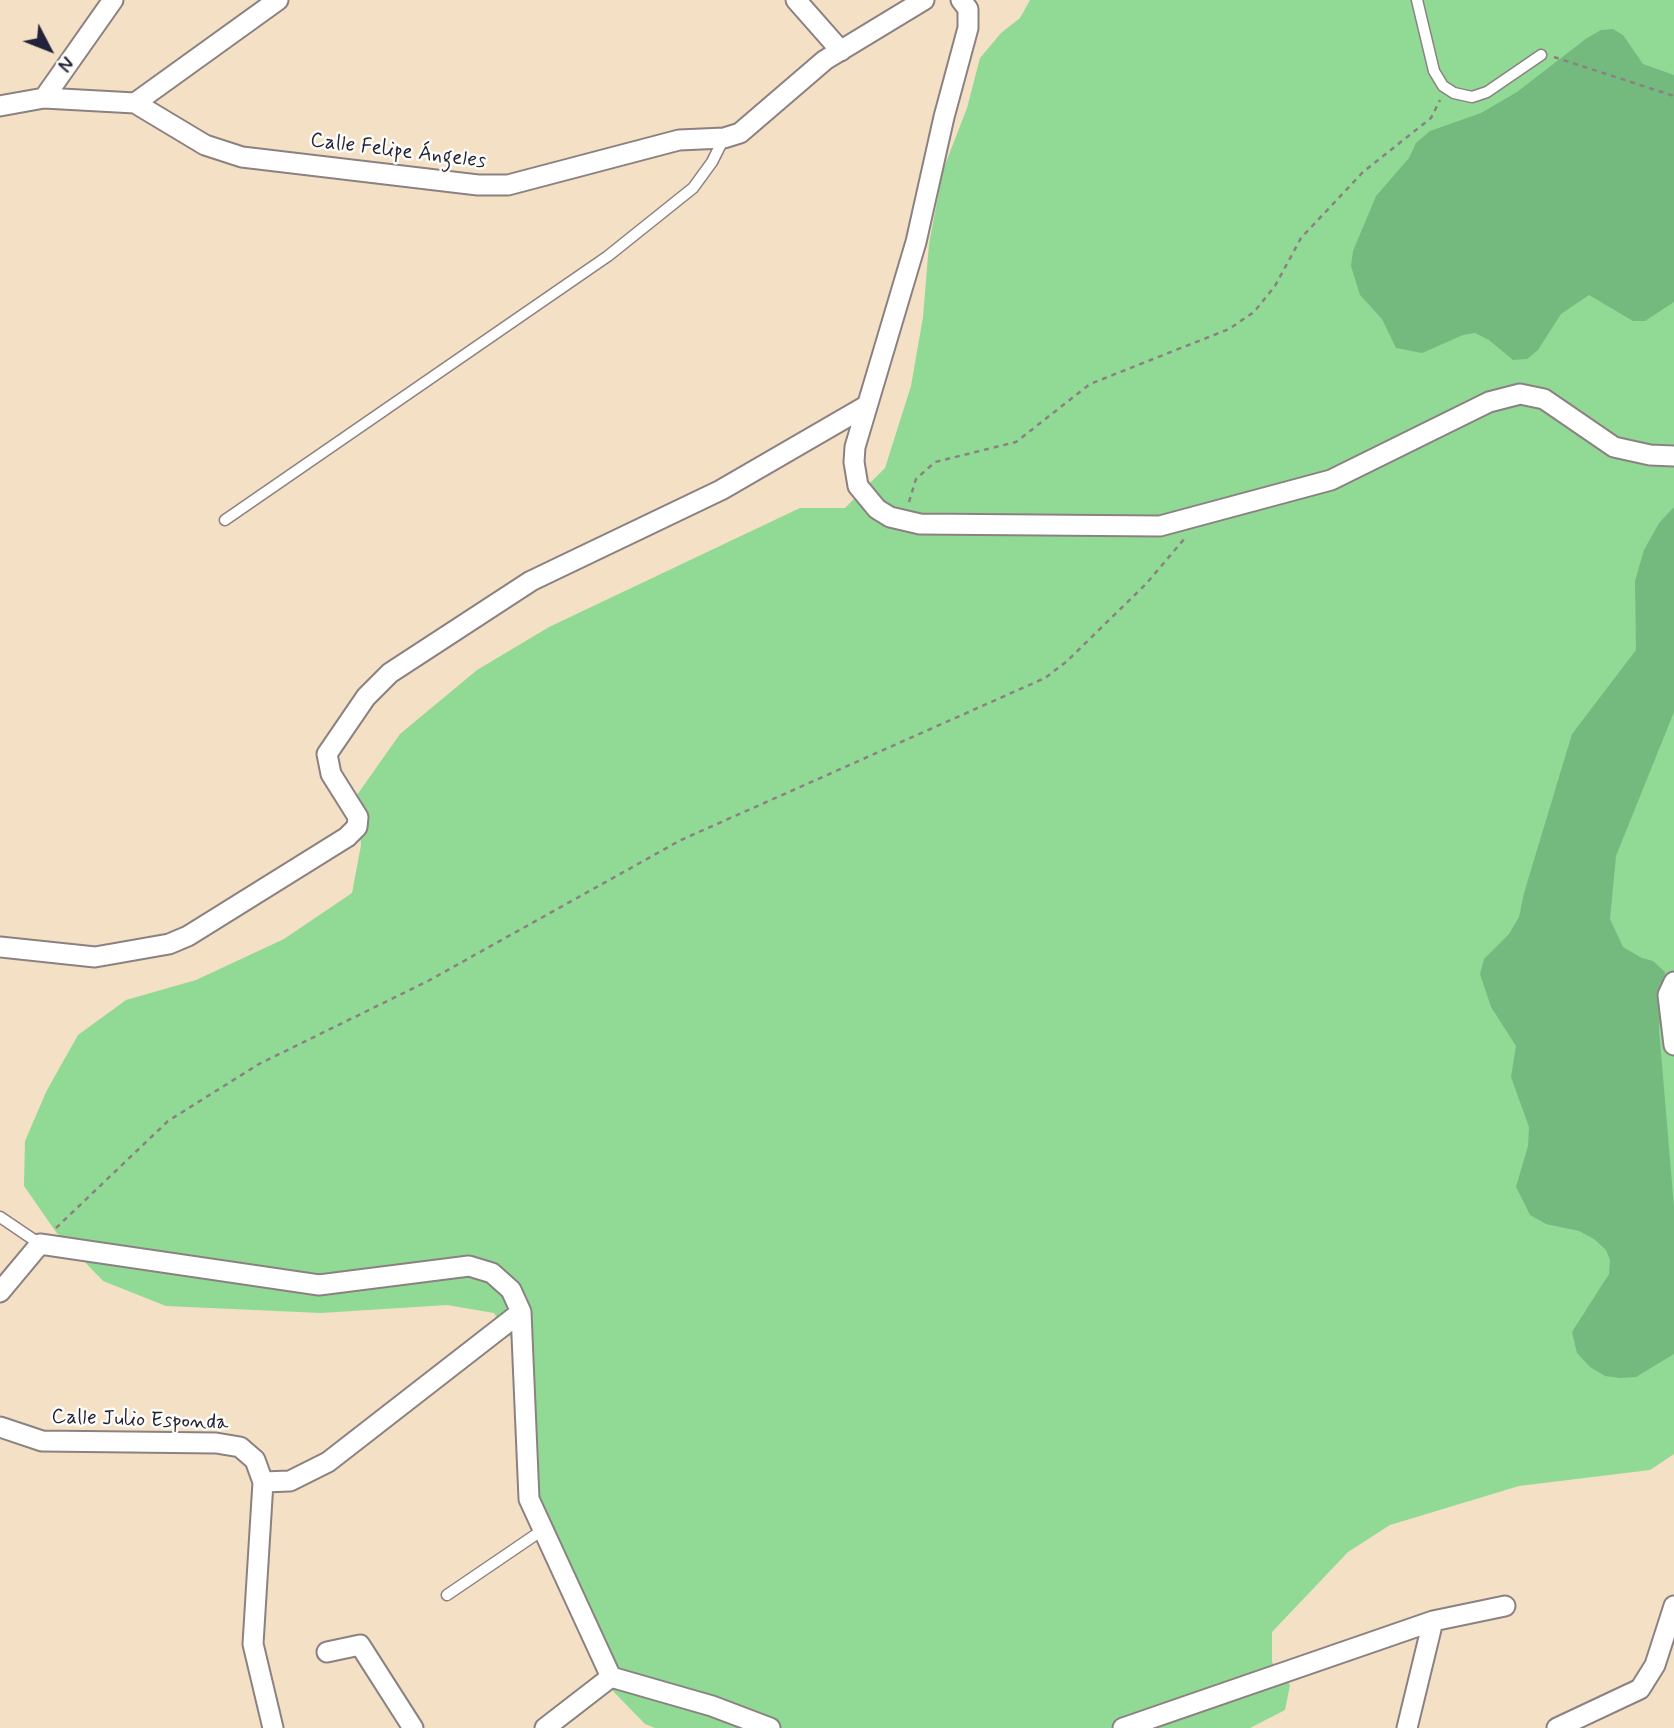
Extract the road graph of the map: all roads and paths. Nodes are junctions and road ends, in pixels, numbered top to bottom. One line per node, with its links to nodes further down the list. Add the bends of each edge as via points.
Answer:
1 (113, 0): 11 (street)
2 (278, 0): 12 (street)
3 (796, 0): 7 (street)
4 (924, 0): 7 (street, Calle Felipe Ángeles)
5 (961, 0): 15 (street, via 968,9 968,28 916,242)
6 (1416, 0): 9 (lane, via 1430,60)
7 (841, 51): 14 (street, Calle Felipe Ángeles, via 813,69 750,127)
8 (1541, 54): 9 (lane, via 1479,95 1464,96); 10 (path)
9 (1443, 86): 19 (path, via 1431,118 1363,172 1301,238 1275,286 1254,312 1229,329 1090,384 1016,442 935,462 916,479)
10 (1674, 96)
11 (44, 98): 12 (street, Calle Felipe Ángeles); 13 (street, Calle Felipe Ángeles)
12 (135, 103): 14 (street, Calle Felipe Ángeles, via 205,145 242,157 478,185 527,181 679,141)
13 (0, 106)
14 (724, 138): 18 (lane, via 692,187 608,256)
15 (866, 406): 19 (street, via 853,462 858,486 877,509); 20 (street, via 721,490 531,581 390,673 366,697 327,754 331,774 358,817 357,828 347,837 169,944 95,957)
16 (1674, 456): 17 (street, via 1624,451 1544,399 1507,395 1331,480)
17 (1206, 515): 19 (street, via 1139,528); 24 (path, via 1146,584 1045,678 681,840 428,981 259,1064 168,1121)
18 (225, 520)
19 (912, 523)
20 (0, 947)
21 (1674, 982): 22 (street, via 1668,995)
22 (1674, 1045)
23 (0, 1217): 24 (lane)
24 (40, 1244): 25 (street); 26 (street, via 319,1285 469,1265 492,1273 511,1290)
25 (0, 1292)
26 (521, 1312): 28 (street, via 328,1462 290,1481); 29 (street, via 529,1499)
27 (3, 1425): 28 (street, Calle Julio Esponda, via 42,1441 240,1447 255,1460)
28 (263, 1482): 36 (street, via 253,1644)
29 (544, 1529): 30 (lane); 35 (street)
30 (447, 1595)
31 (1505, 1606): 33 (street)
32 (1674, 1606): 42 (street, via 1655,1665 1640,1689)
33 (1433, 1621): 40 (street); 41 (street)
34 (327, 1652): 37 (street, via 360,1645)
35 (611, 1677): 38 (street); 39 (street)
36 (273, 1728)
37 (413, 1728)
38 (545, 1728)
39 (770, 1728)
40 (1123, 1728)
41 (1407, 1728)
42 (1557, 1728)

